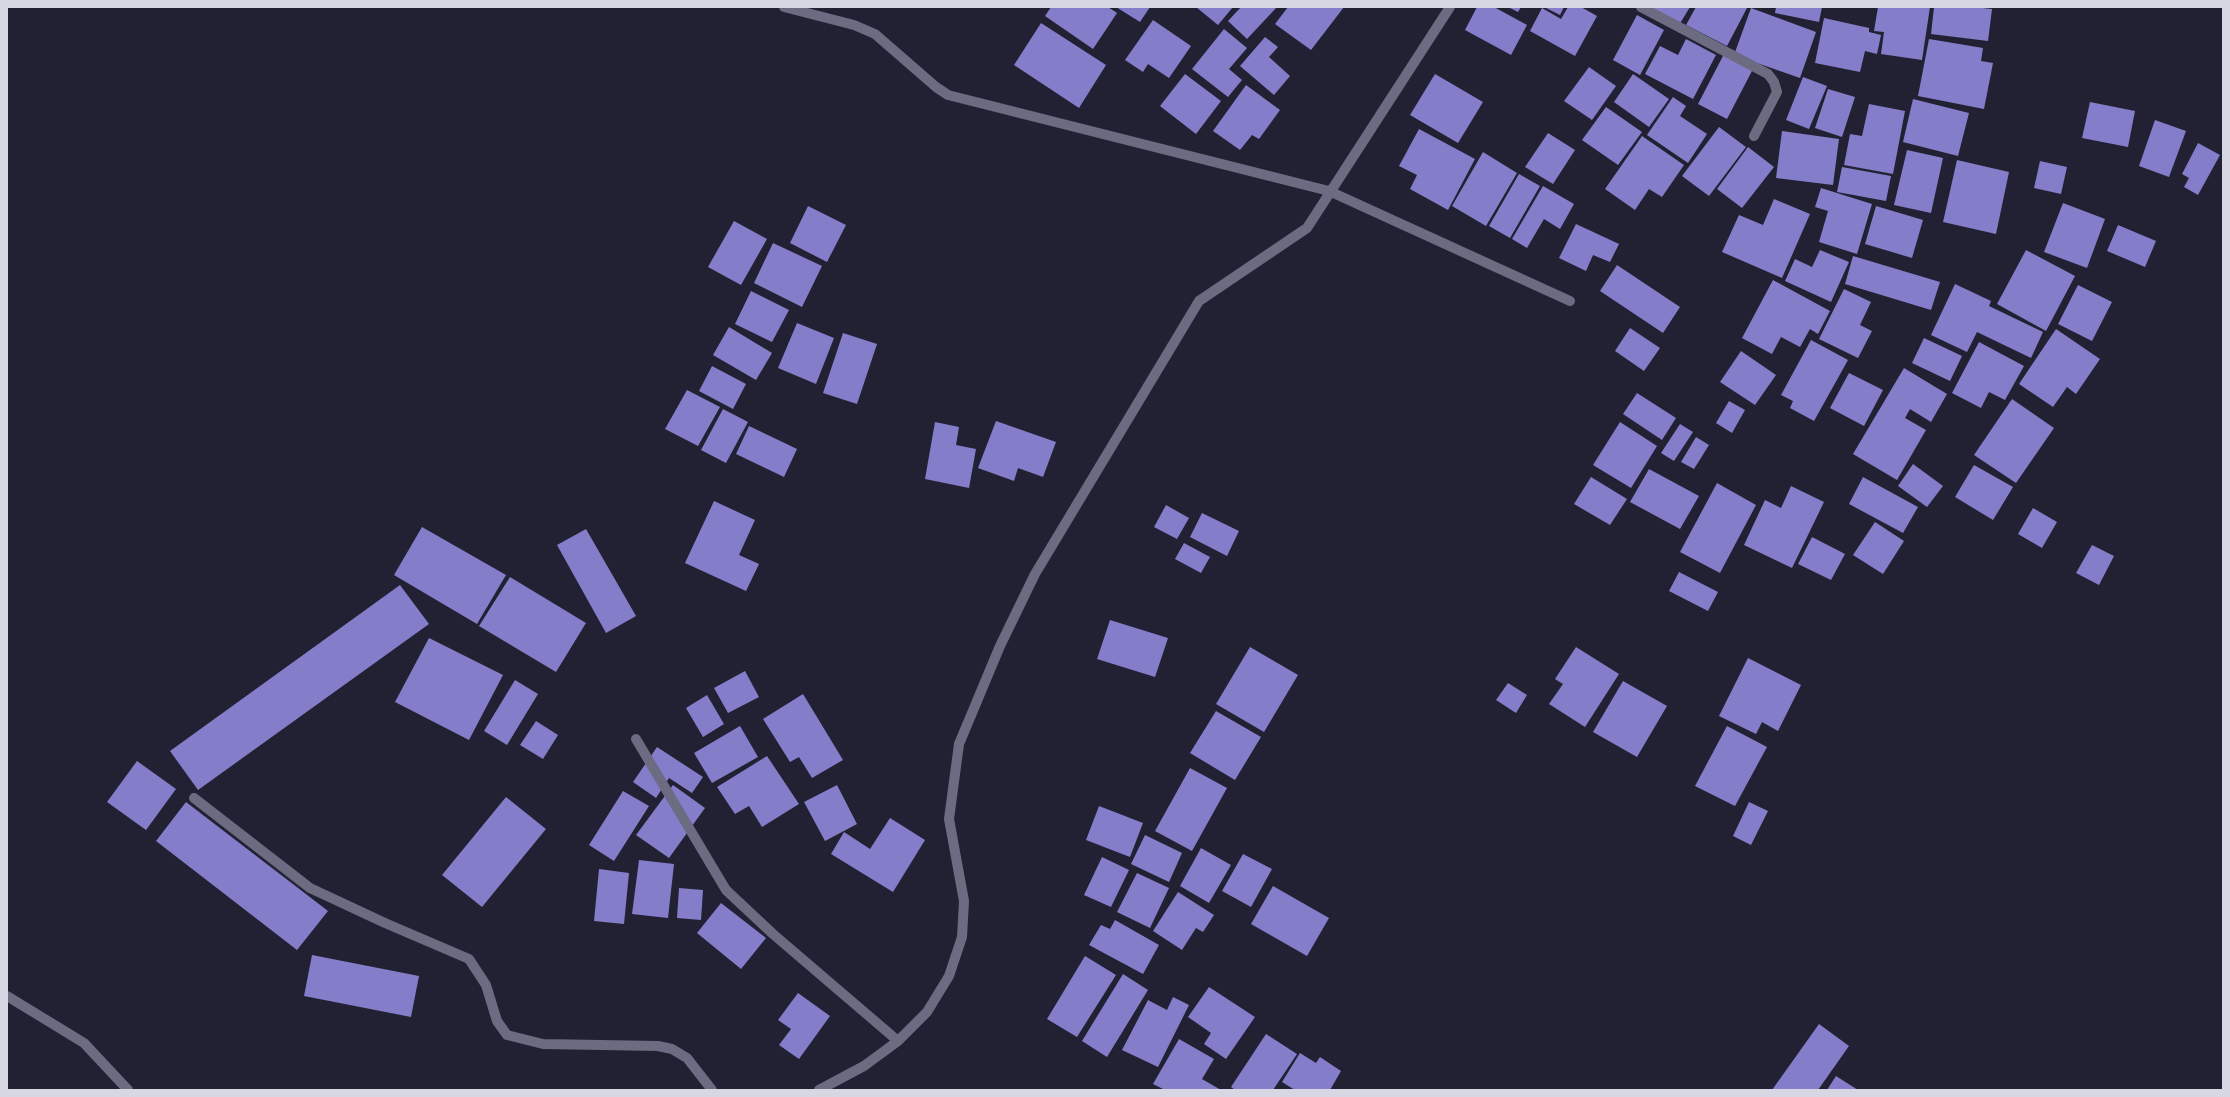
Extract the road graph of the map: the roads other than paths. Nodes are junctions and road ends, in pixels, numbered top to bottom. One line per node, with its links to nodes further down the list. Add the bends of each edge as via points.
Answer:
1 (784, 7): 5 (street, via 854,25 875,34 936,87 955,98)
2 (1450, 7): 5 (street)
3 (1641, 7): 4 (street, via 1768,74 1777,92)
4 (1754, 136)
5 (1329, 191): 6 (street); 10 (street, via 1307,228 1199,301 1035,574 1000,646 959,744 949,819 964,901 962,937 946,982 928,1012)
6 (1570, 301)
7 (636, 739): 10 (street, via 726,890)
8 (194, 798): 12 (street, via 310,888 469,959 486,985 497,1021 507,1035 543,1044 658,1046 672,1049 687,1058)
9 (7, 996): 11 (street, via 84,1043)
10 (898, 1042): 13 (street, via 864,1066)
11 (128, 1090)
12 (712, 1090)
13 (819, 1090)

